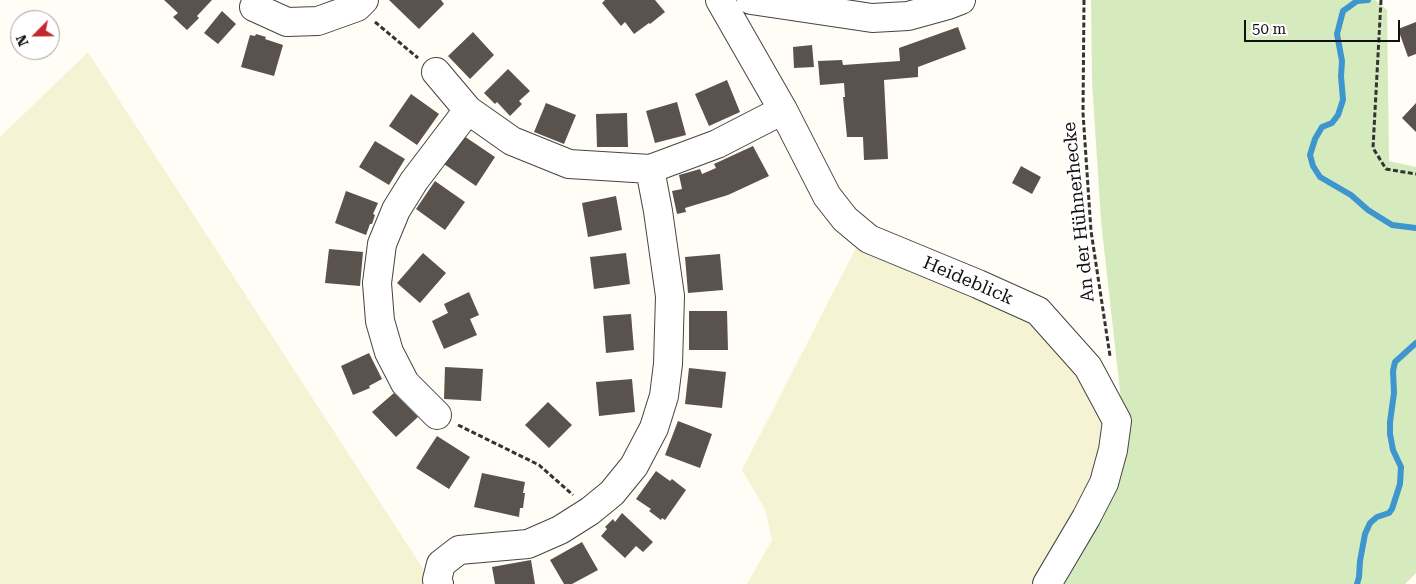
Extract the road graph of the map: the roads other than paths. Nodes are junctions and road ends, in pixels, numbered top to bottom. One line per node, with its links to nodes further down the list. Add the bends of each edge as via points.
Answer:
1 (720, 0): 9 (street, Heideblick)
2 (751, 0): 3 (street, via 872,18 908,16)
3 (961, 0)
4 (360, 4): 6 (street)
5 (254, 7): 6 (street, via 287,22)
6 (316, 11)
7 (436, 72): 8 (street)
8 (468, 110): 10 (street, via 512,141 569,164); 11 (street, via 396,210 382,244 377,283 380,321 390,352 405,383)
9 (783, 110): 10 (street, via 717,144); 13 (street, Heideblick, via 828,196 845,219 869,239 1038,311 1088,366 1117,421 1113,450 1104,483)
10 (650, 168): 12 (street, via 670,296 668,364 664,396 654,428 634,466 612,493 590,511 560,530 528,544 459,550 441,564)
11 (437, 415)
12 (439, 584)
13 (1047, 584)

